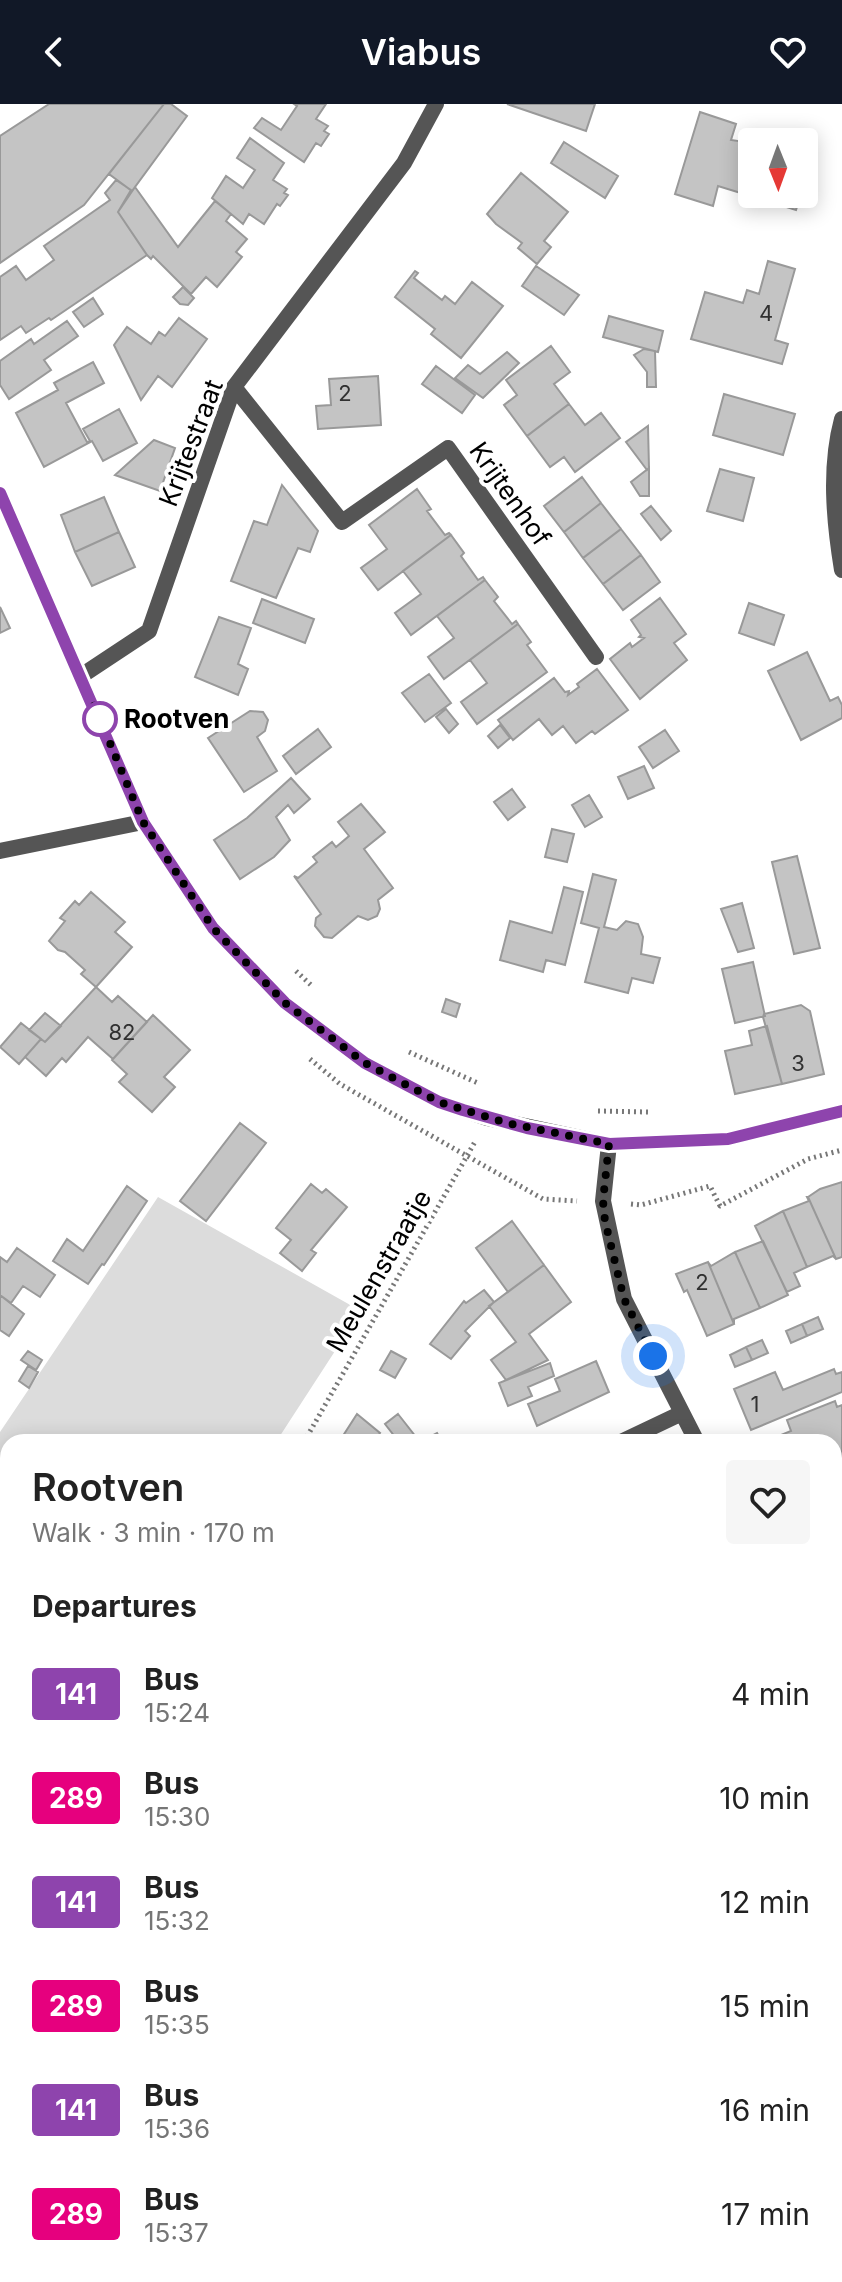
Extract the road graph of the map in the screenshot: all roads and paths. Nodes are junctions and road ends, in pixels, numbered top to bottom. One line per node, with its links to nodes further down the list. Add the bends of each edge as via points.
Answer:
1 (436, 104): 2 (street, Krijtestraat, via 404,163)
2 (234, 387): 6 (street, Krijtenhof, via 342,522 448,448); 7 (street, Krijtestraat, via 149,631)
3 (842, 419): 5 (street, via 834,526)
4 (0, 493): 7 (street)
5 (842, 570)
6 (596, 657)
7 (81, 676): 8 (street)
8 (143, 822): 9 (street); 17 (street, via 213,928 285,1003 365,1063 439,1102)
9 (0, 851)
10 (285, 961): 11 (path)
11 (320, 992)
12 (402, 1049): 13 (path)
13 (485, 1087)
14 (586, 1109): 16 (path)
15 (842, 1111): 18 (street, via 728,1139)
16 (662, 1113)
17 (487, 1118): 18 (street); 20 (path, Meulenstraatje)
18 (609, 1144): 19 (street, via 603,1201 624,1299)
19 (682, 1413): 21 (street); 22 (street)
20 (309, 1434)
21 (638, 1434)
22 (693, 1434)

